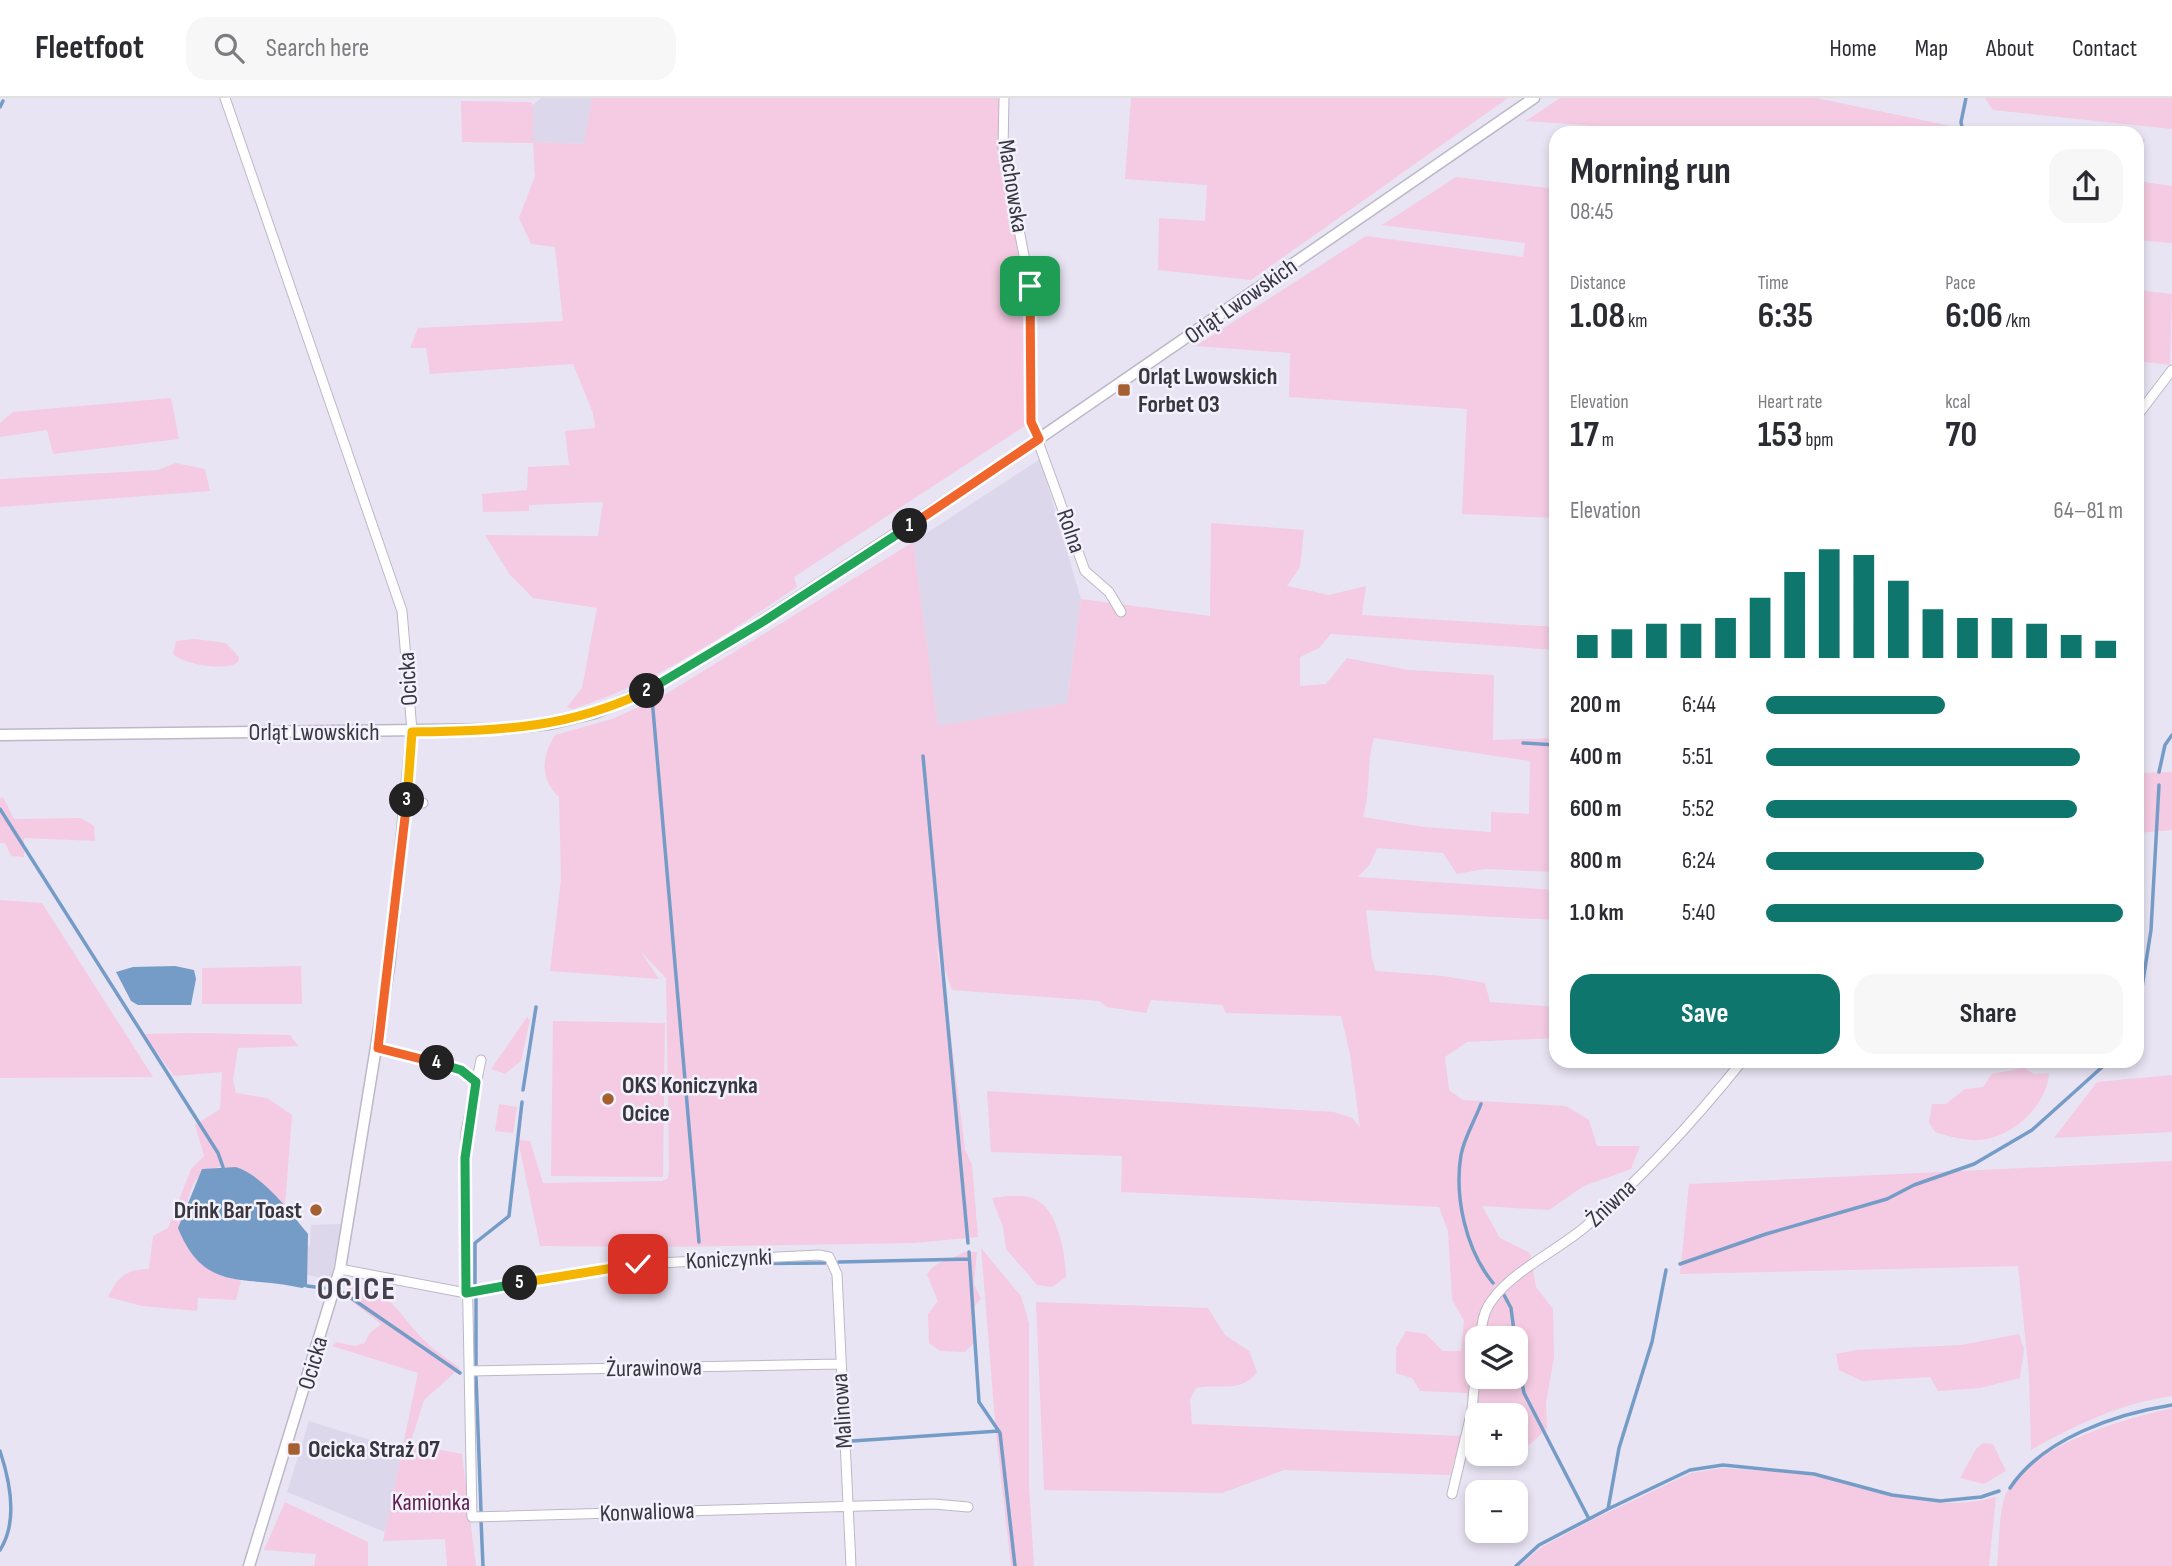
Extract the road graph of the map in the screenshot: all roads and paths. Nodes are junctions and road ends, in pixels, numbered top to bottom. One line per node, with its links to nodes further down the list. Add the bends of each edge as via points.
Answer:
1 (225, 98): 8 (street, Ocicka, via 402,611)
2 (1004, 98): 6 (street, Machowska, via 1003,148 1030,286 1031,422)
3 (1534, 98): 6 (street, Orląt Lwowskich)
4 (2172, 370): 5 (street)
5 (2144, 407)
6 (1039, 439): 7 (street, Rolna, via 1085,571 1109,593); 8 (street, Orląt Lwowskich, via 775,614 623,702 528,728)
7 (1121, 612)
8 (412, 732): 9 (street, Orląt Lwowskich); 10 (street, Ocicka)
9 (0, 735)
10 (407, 801): 11 (street); 12 (street, Ocicka)
11 (423, 803)
12 (378, 1048): 15 (street, via 461,1070); 17 (street, Ocicka)
13 (481, 1060): 15 (street)
14 (1736, 1068): 19 (street, Żniwna, via 1625,1191 1493,1298)
15 (476, 1082): 18 (street, via 465,1158)
16 (829, 1257): 18 (street, Koniczynki, via 638,1264); 20 (street, Malinowa, via 836,1274)
17 (340, 1269): 18 (street, Koniczynki); 26 (street, Ocicka)
18 (466, 1293): 21 (street)
19 (1481, 1326)
20 (839, 1364): 21 (street, Żurawinowa); 24 (street, Malinowa)
21 (469, 1371): 24 (street, Konwaliowa, via 472,1517)
22 (1474, 1389): 23 (street)
23 (1452, 1493)
24 (848, 1506): 25 (street, Konwaliowa); 27 (street, Malinowa)
25 (968, 1507)
26 (249, 1566)
27 (850, 1566)

